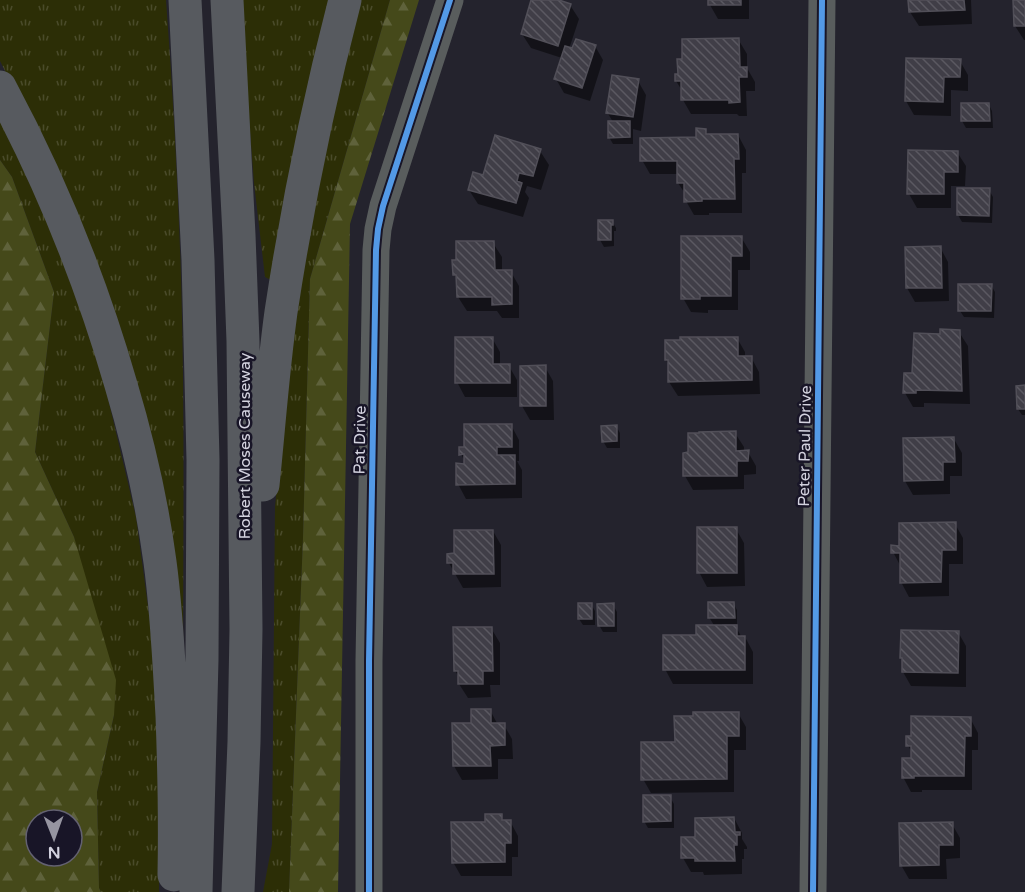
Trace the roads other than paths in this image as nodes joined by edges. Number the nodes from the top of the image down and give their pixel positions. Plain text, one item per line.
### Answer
1 (185, 0) edge
2 (227, 0) edge
3 (345, 0) edge
4 (450, 0) edge
5 (822, 0) edge
6 (0, 87) edge
7 (246, 629) junction
8 (173, 892) edge
9 (196, 892) edge
10 (238, 892) edge
11 (369, 892) edge
12 (813, 892) edge

1 - 9 highway
2 - 7 highway, Robert Moses Causeway
3 - 7 highway
4 - 11 street, Pat Drive
5 - 12 street, Peter Paul Drive
6 - 8 highway
7 - 10 highway, Robert Moses Causeway

